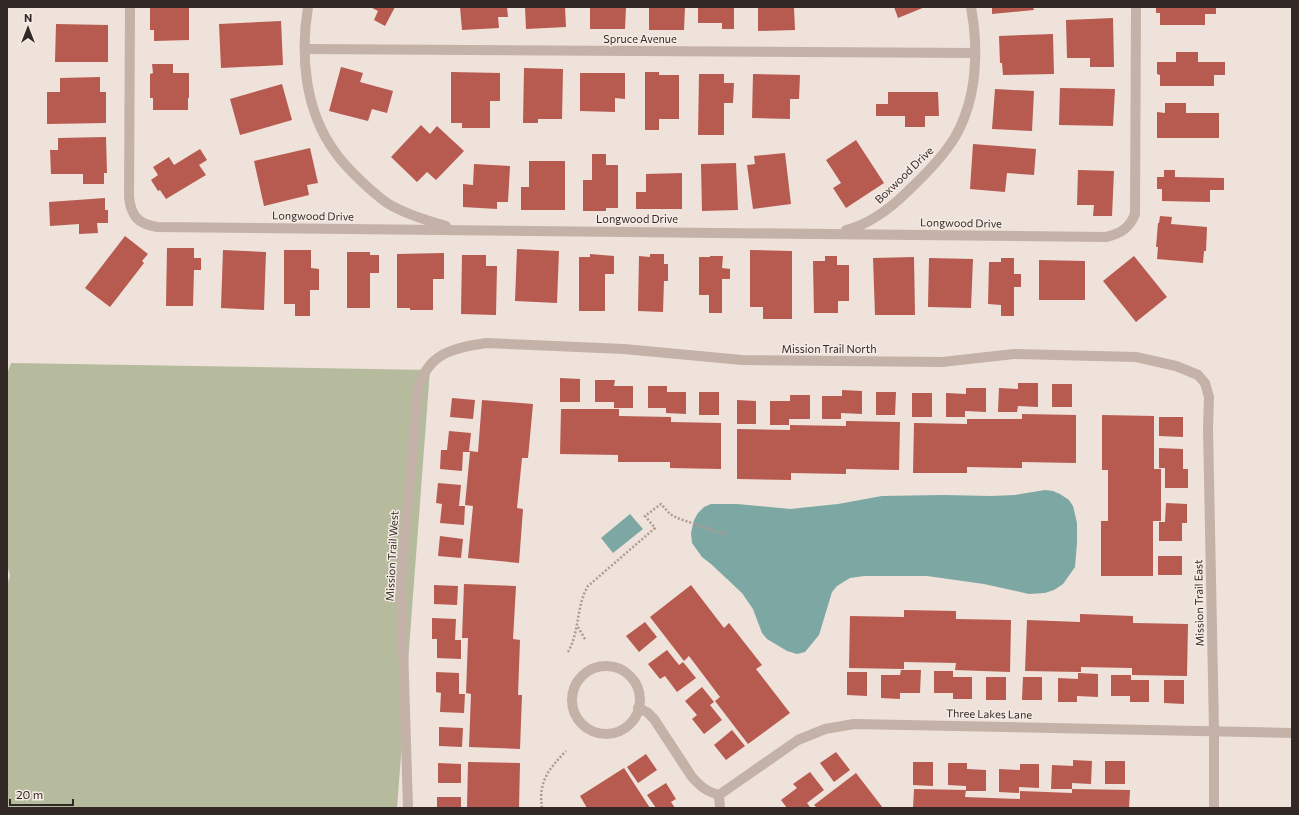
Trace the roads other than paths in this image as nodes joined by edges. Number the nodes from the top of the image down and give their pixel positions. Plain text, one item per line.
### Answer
1 (130, 7) edge
2 (308, 7) edge
3 (971, 7) edge
4 (1136, 7) edge
5 (305, 49) junction
6 (975, 53) junction
7 (468, 230) junction
8 (828, 233) junction
9 (435, 359) joint
10 (1209, 398) joint
11 (638, 708) junction
12 (1214, 730) junction
13 (1292, 733) edge
14 (719, 795) junction
15 (408, 808) edge
16 (720, 808) edge
17 (1214, 808) edge

1 - 7 street, Longwood Drive
2 - 5 street
3 - 6 street, Boxwood Drive
4 - 8 street, Longwood Drive
5 - 6 street, Spruce Avenue
5 - 7 street
6 - 8 street, Boxwood Drive
7 - 8 street, Longwood Drive
9 - 10 street, Mission Trail North
9 - 15 street, Mission Trail West
10 - 12 street, Mission Trail East
11 - 11 street
11 - 14 street
12 - 13 street, Three Lakes Lane
12 - 14 street, Three Lakes Lane
12 - 17 street, Mission Trail East
14 - 16 street

